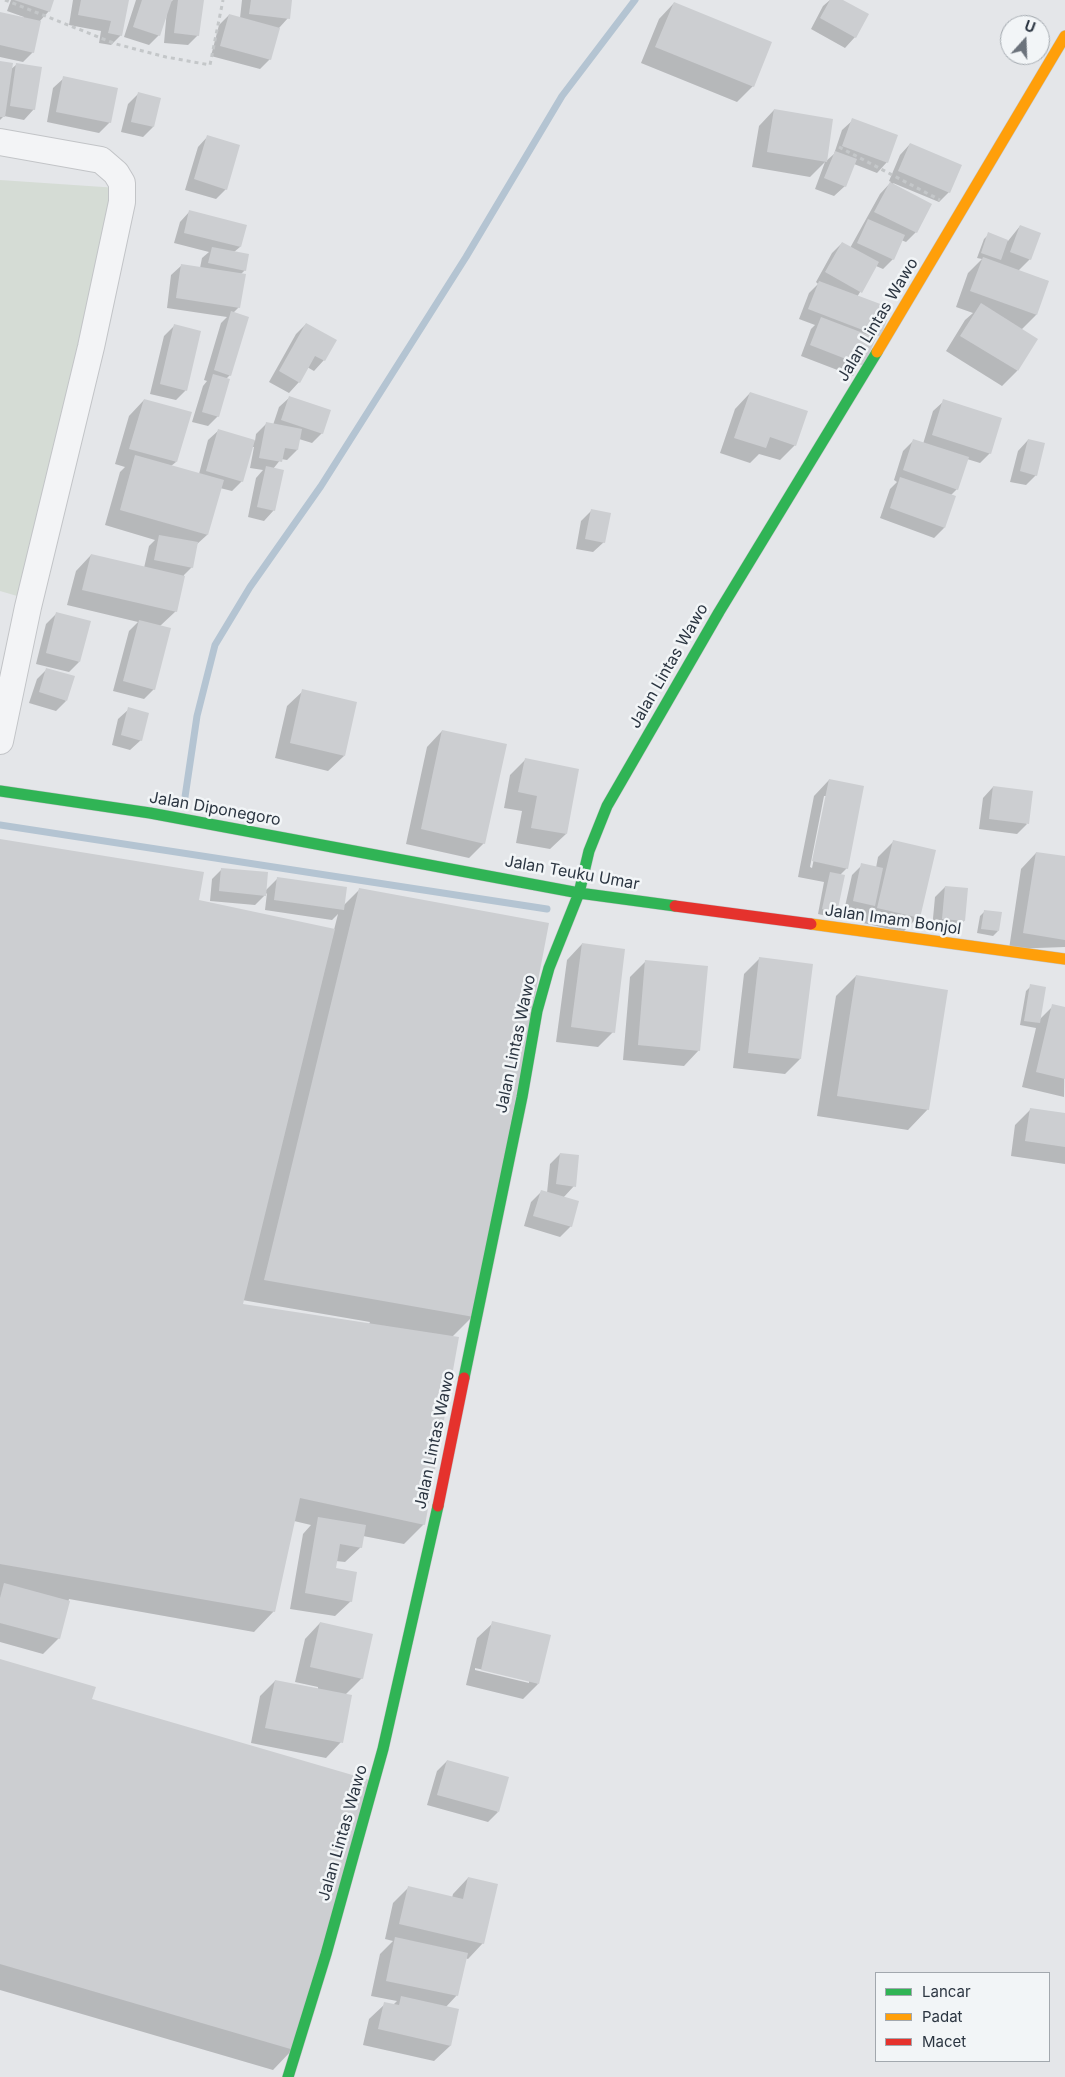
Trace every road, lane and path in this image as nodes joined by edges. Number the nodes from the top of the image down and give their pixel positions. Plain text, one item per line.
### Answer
1 (5, 0) edge
2 (223, 0) edge
3 (1065, 36) edge
4 (0, 142) edge
5 (838, 147) dead end
6 (962, 212) junction
7 (0, 741) edge
8 (0, 791) edge
9 (423, 864) joint
10 (579, 893) junction
11 (716, 913) joint
12 (1065, 959) edge
13 (288, 2077) edge

1 - 2 path
3 - 6 main road, Jalan Lintas Wawo
4 - 7 street
5 - 6 path
6 - 10 main road, Jalan Lintas Wawo
8 - 9 main road, Jalan Diponegoro
9 - 10 main road, Jalan Teuku Umar
10 - 11 main road, Jalan Teuku Umar
10 - 13 main road, Jalan Lintas Wawo
11 - 12 main road, Jalan Imam Bonjol

